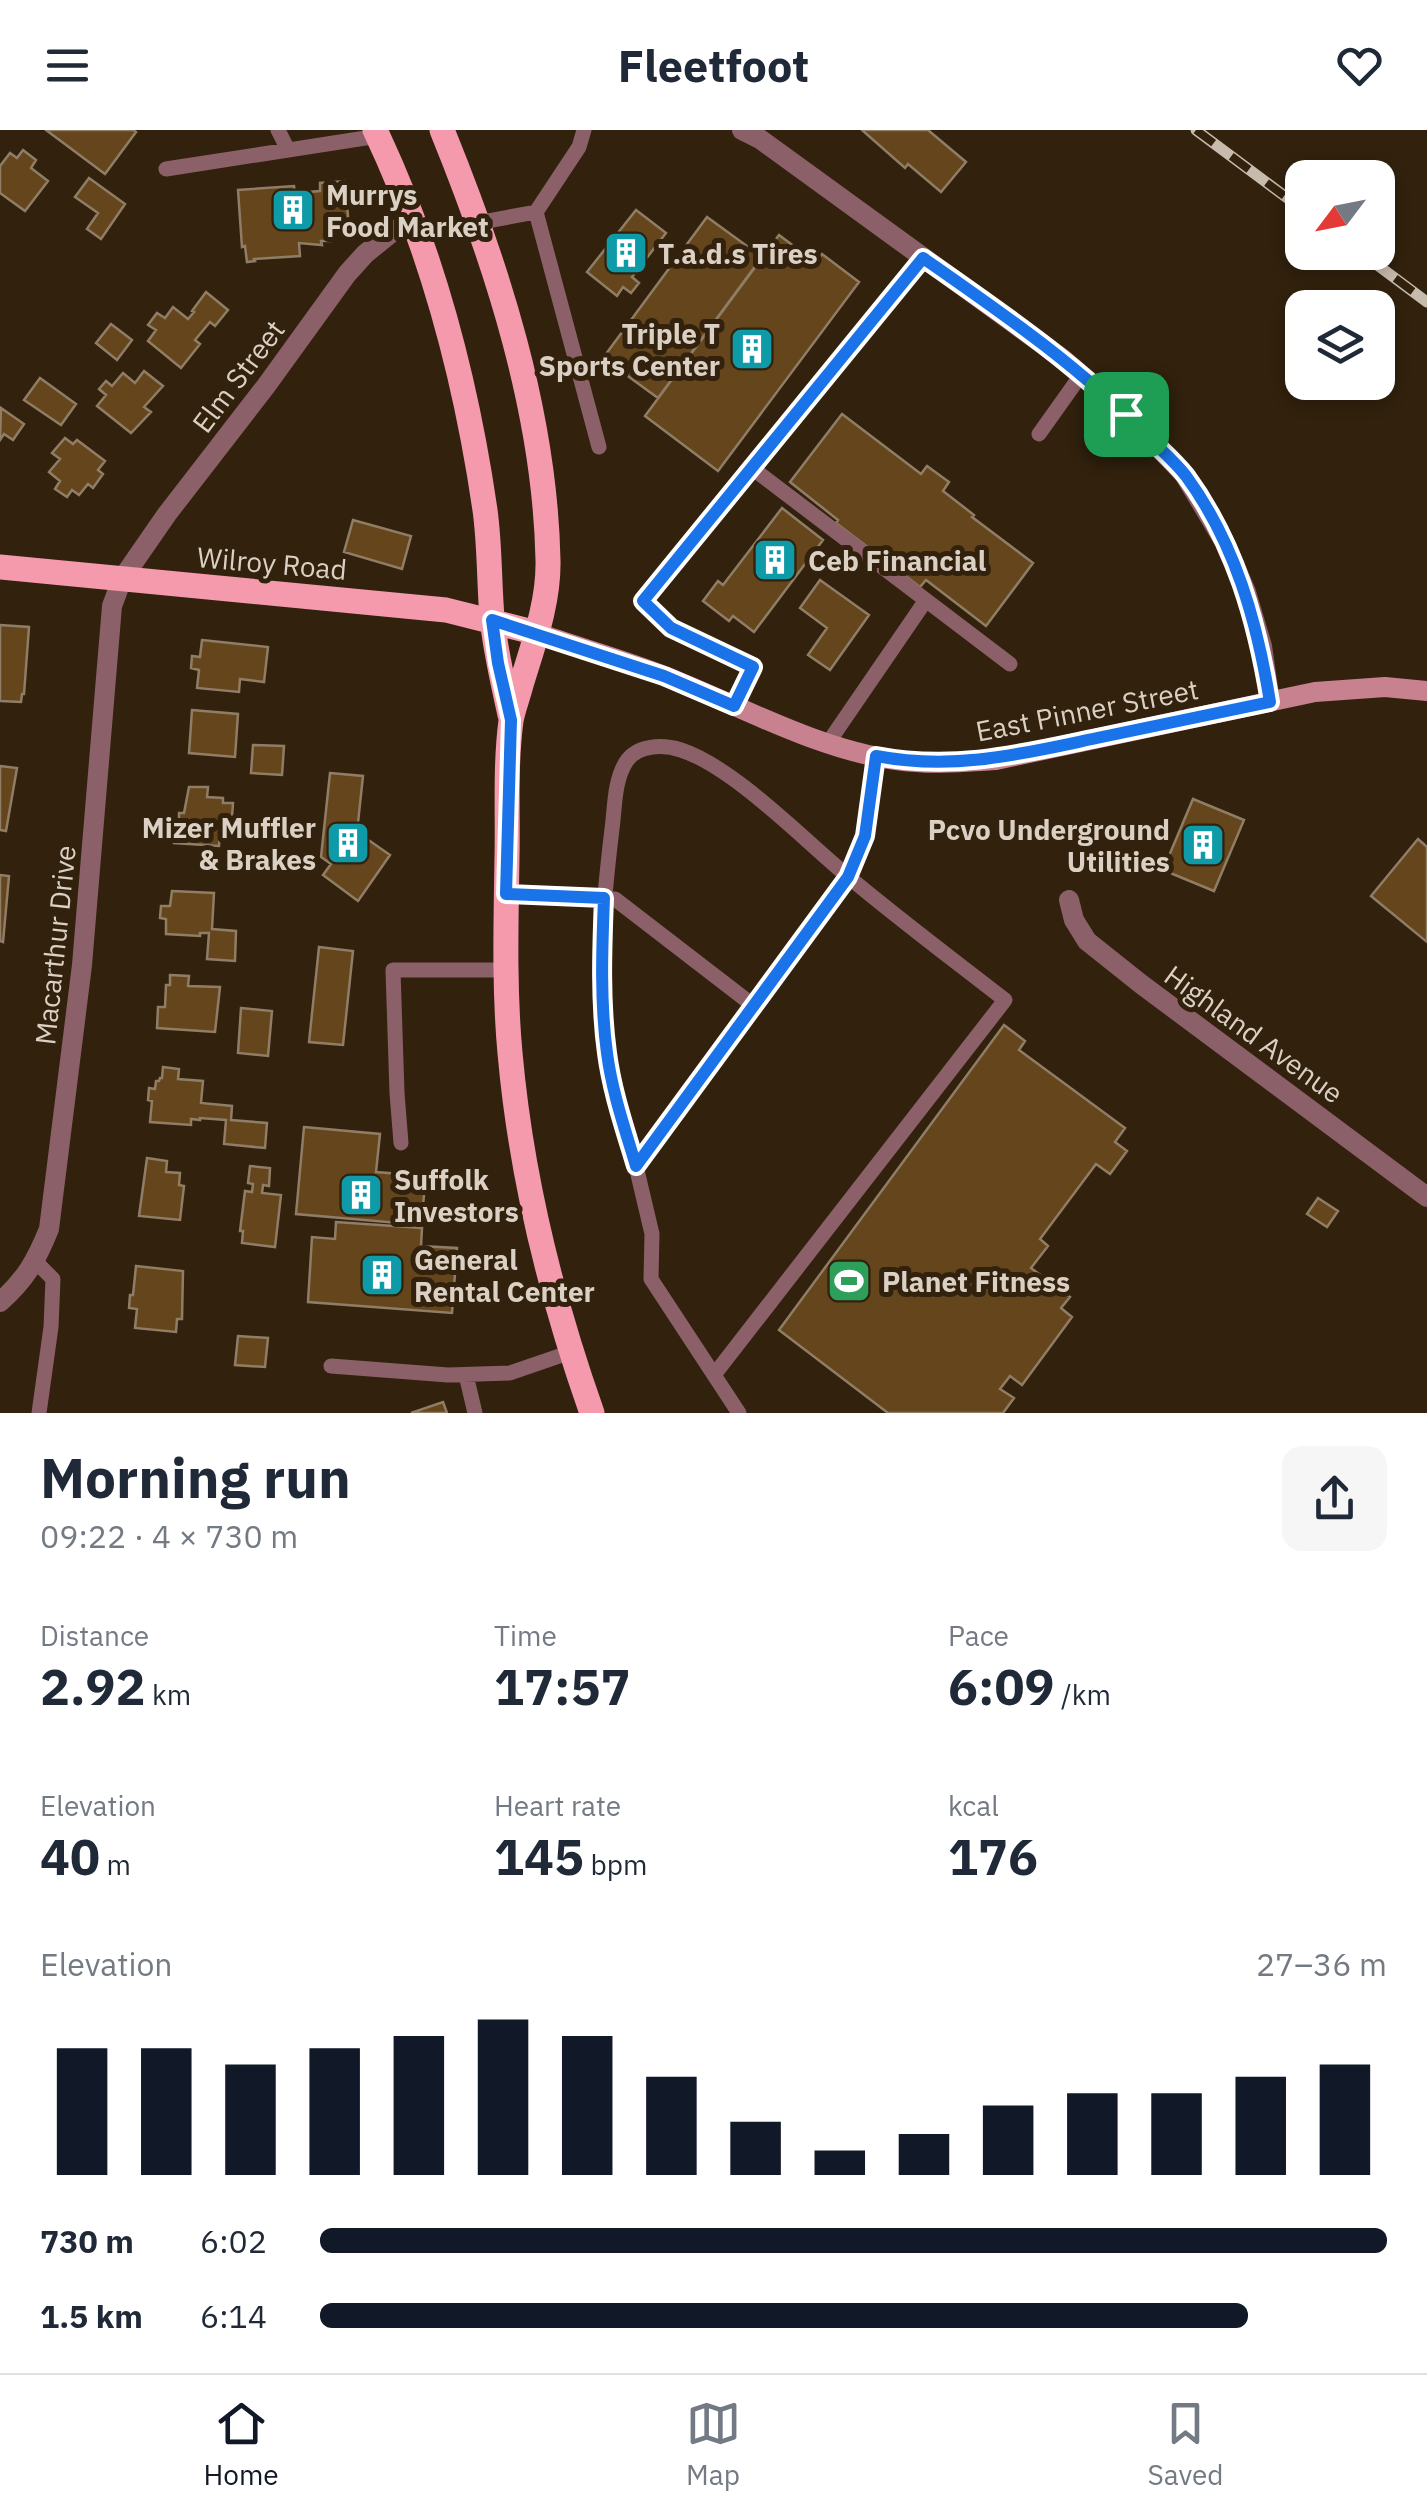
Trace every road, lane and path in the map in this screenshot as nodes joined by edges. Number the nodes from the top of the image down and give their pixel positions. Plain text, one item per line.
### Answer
1 (278, 130) edge
2 (442, 130) edge
3 (584, 130) edge
4 (742, 130) edge
5 (376, 133) edge
6 (288, 150) junction
7 (166, 169) dead end
8 (536, 212) junction
9 (412, 220) junction
10 (477, 223) junction
11 (923, 258) junction
12 (1081, 375) junction
13 (1038, 434) dead end
14 (600, 447) dead end
15 (752, 468) junction
16 (0, 568) edge
17 (122, 579) junction
18 (926, 600) junction
19 (492, 620) junction
20 (536, 633) junction
21 (1010, 664) dead end
22 (1427, 691) edge
23 (1270, 702) junction
24 (734, 706) junction
25 (511, 720) junction
26 (828, 743) junction
27 (876, 756) junction
28 (848, 877) junction
29 (506, 894) junction
30 (604, 898) junction
31 (1069, 900) dead end
32 (506, 970) junction
33 (754, 1006) junction
34 (400, 1143) dead end
35 (636, 1166) junction
36 (1427, 1197) edge
37 (36, 1262) junction
38 (0, 1302) edge
39 (571, 1352) junction
40 (331, 1366) dead end
41 (466, 1375) junction
42 (714, 1375) junction
43 (39, 1413) edge
44 (474, 1413) edge
45 (592, 1413) edge
46 (739, 1413) edge

1 - 6 lane
2 - 10 main road
3 - 8 lane
4 - 11 street
5 - 6 lane
5 - 9 main road
6 - 7 lane
8 - 10 lane
8 - 14 lane
9 - 17 street, Elm Street
9 - 19 main road
10 - 20 main road
11 - 12 street
11 - 15 lane
12 - 13 lane
12 - 23 street
15 - 18 lane
15 - 24 lane
16 - 17 main road, Wilroy Road
17 - 19 main road, Wilroy Road
17 - 37 street, Macarthur Drive
18 - 21 lane
18 - 26 lane
19 - 20 main road, Wilroy Road
19 - 25 main road
20 - 24 main road, East Pinner Street
20 - 25 main road
22 - 23 main road, East Pinner Street
23 - 27 main road, East Pinner Street
24 - 26 main road, East Pinner Street
25 - 29 main road
26 - 27 main road, East Pinner Street
27 - 28 lane
28 - 30 lane
28 - 33 lane
28 - 42 lane
29 - 30 lane
29 - 32 main road
30 - 33 lane
30 - 35 lane
31 - 36 street, Highland Avenue
32 - 34 lane
32 - 39 main road
33 - 35 lane
35 - 42 lane
37 - 38 street, Macarthur Drive
37 - 43 lane
39 - 41 lane
39 - 45 main road
40 - 41 lane
41 - 44 lane
42 - 46 lane

